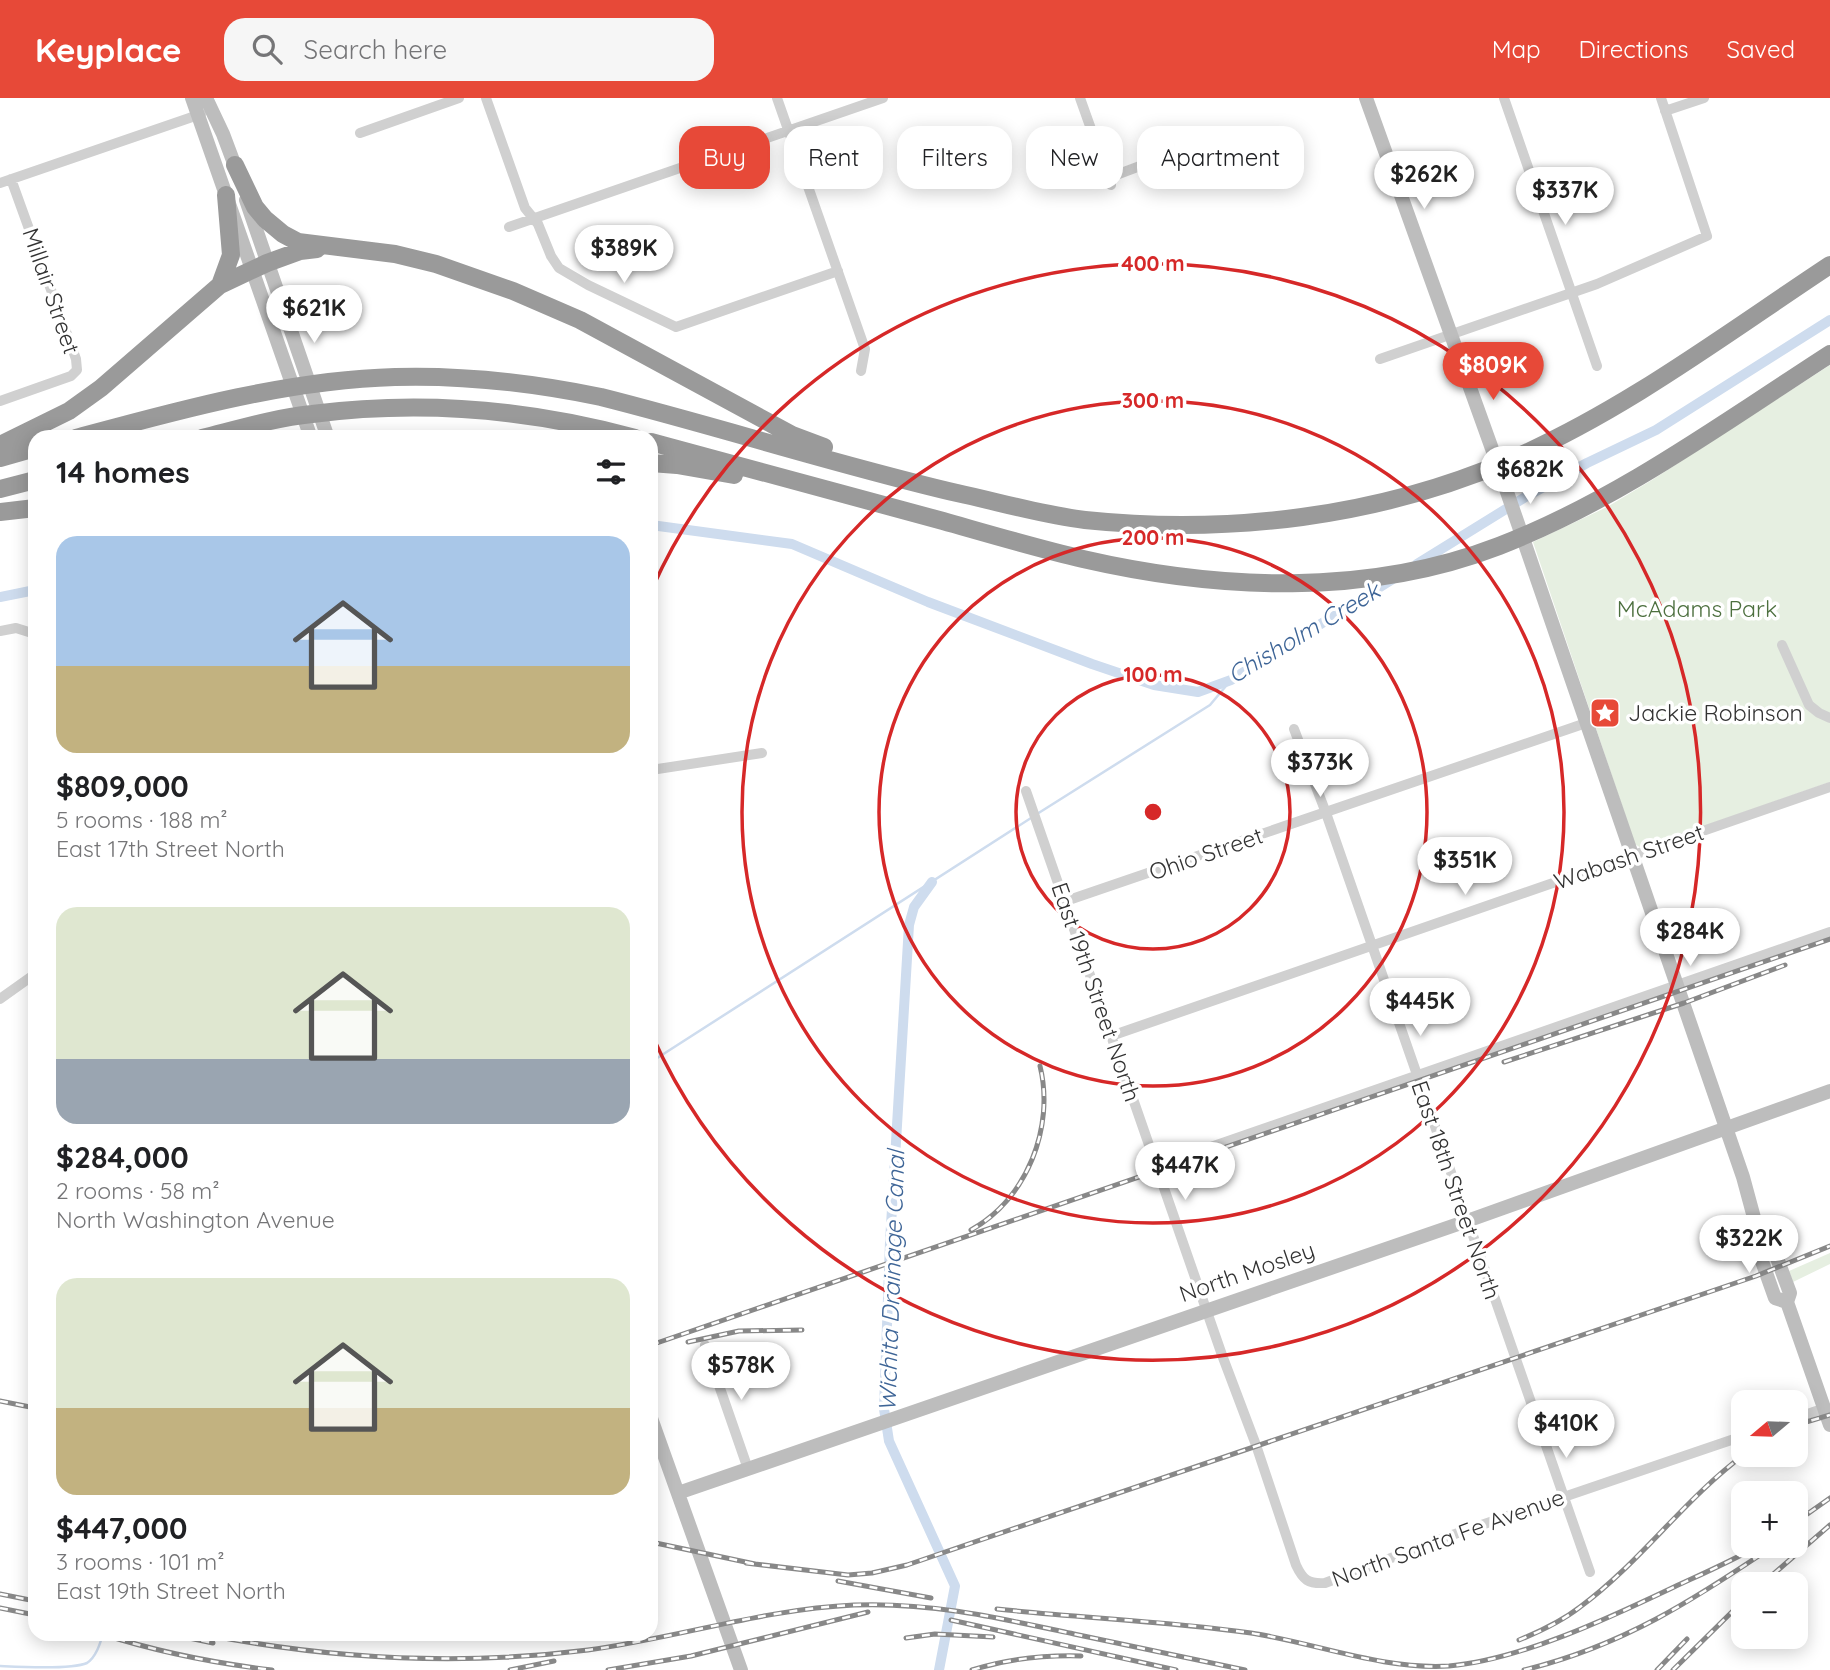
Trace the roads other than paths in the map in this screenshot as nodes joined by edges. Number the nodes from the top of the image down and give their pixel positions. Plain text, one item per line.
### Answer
1 (192, 98) edge
2 (459, 98) edge
3 (486, 98) edge
4 (777, 98) edge
5 (883, 98) edge
6 (1080, 98) edge
7 (1366, 98) edge
8 (1504, 98) edge
9 (1661, 98) edge
10 (1704, 98) edge
11 (205, 108) edge
12 (1665, 111) junction
13 (788, 126) edge
14 (801, 126) edge
15 (784, 132) edge
16 (360, 133) dead end
17 (234, 165) junction
18 (1137, 170) edge
19 (11, 179) junction
20 (0, 183) edge
21 (810, 189) edge
22 (226, 194) junction
23 (533, 218) junction
24 (509, 227) dead end
25 (328, 247) junction
26 (1830, 265) edge
27 (260, 267) junction
28 (838, 271) junction
29 (220, 285) junction
30 (1572, 293) junction
31 (1450, 334) junction
32 (1830, 354) edge
33 (1380, 359) dead end
34 (1597, 366) dead end
35 (861, 371) dead end
36 (0, 401) edge
37 (30, 430) edge
38 (106, 430) edge
39 (234, 430) edge
40 (310, 430) edge
41 (325, 430) edge
42 (607, 430) edge
43 (28, 431) edge
44 (658, 444) edge
45 (0, 445) edge
46 (28, 450) edge
47 (0, 458) edge
48 (658, 464) edge
49 (28, 482) edge
50 (912, 482) junction
51 (0, 489) edge
52 (862, 500) junction
53 (28, 509) edge
54 (0, 512) edge
55 (0, 631) edge
56 (28, 632) edge
57 (1782, 645) dead end
58 (1830, 718) edge
59 (1586, 723) junction
60 (1294, 729) dead end
61 (762, 753) dead end
62 (658, 769) edge
63 (1830, 787) edge
64 (1026, 791) dead end
65 (1326, 813) junction
66 (1632, 856) junction
67 (1063, 902) junction
68 (1830, 933) edge
69 (1371, 946) junction
70 (28, 979) edge
71 (1678, 986) junction
72 (0, 999) edge
73 (1111, 1036) junction
74 (1416, 1075) junction
75 (1830, 1091) edge
76 (1726, 1127) junction
77 (1156, 1166) junction
78 (1467, 1222) junction
79 (1206, 1310) junction
80 (705, 1345) dead end
81 (1825, 1408) junction
82 (1808, 1414) edge
83 (1830, 1425) edge
84 (658, 1437) edge
85 (1731, 1440) edge
86 (748, 1469) junction
87 (678, 1493) junction
88 (1563, 1497) junction
89 (1590, 1572) dead end
90 (1312, 1584) joint
91 (741, 1670) edge

1 - 11 street
2 - 16 street
3 - 23 street
4 - 13 street
5 - 14 street
6 - 18 street
7 - 31 street
8 - 30 street
9 - 12 street
10 - 12 street
11 - 17 street
11 - 19 street
11 - 22 street
12 - 30 street
15 - 23 street
17 - 25 highway
17 - 27 street
19 - 20 street
19 - 36 street, Millair Street
21 - 28 street
22 - 27 street
22 - 29 highway
23 - 24 street
23 - 28 street
25 - 27 highway
25 - 50 highway
26 - 50 highway
27 - 29 highway
27 - 40 street
27 - 41 street
28 - 35 street
29 - 37 highway
30 - 31 street
30 - 34 street
31 - 33 street
31 - 59 street
32 - 52 highway
38 - 50 highway
39 - 42 highway
43 - 45 highway
44 - 52 highway
46 - 47 highway
48 - 52 highway
49 - 51 highway
53 - 54 highway
55 - 56 street
57 - 58 street
59 - 65 street, Ohio Street
59 - 66 street
60 - 65 street, East 18th Street North
61 - 62 street
63 - 66 street, Wabash Street
64 - 67 street, East 19th Street North
65 - 67 street, Ohio Street
65 - 69 street, East 18th Street North
66 - 69 street, Wabash Street
66 - 71 street
67 - 73 street, East 19th Street North
68 - 71 street
69 - 73 street, Wabash Street
69 - 74 street, East 18th Street North
70 - 72 street
71 - 74 street
71 - 76 street
73 - 77 street, East 19th Street North
74 - 77 street
74 - 78 street, East 18th Street North
75 - 76 street, North Mosley
76 - 78 street, North Mosley
76 - 81 street
77 - 79 street, East 19th Street North
78 - 79 street, North Mosley
78 - 88 street, East 18th Street North
79 - 86 street, North Mosley
79 - 90 street, East 19th Street North
80 - 86 street
81 - 82 street
81 - 83 street
84 - 87 street
85 - 88 street, North Santa Fe Avenue
86 - 87 street, North Mosley
87 - 91 street
88 - 89 street, East 18th Street North
88 - 90 street, North Santa Fe Avenue

